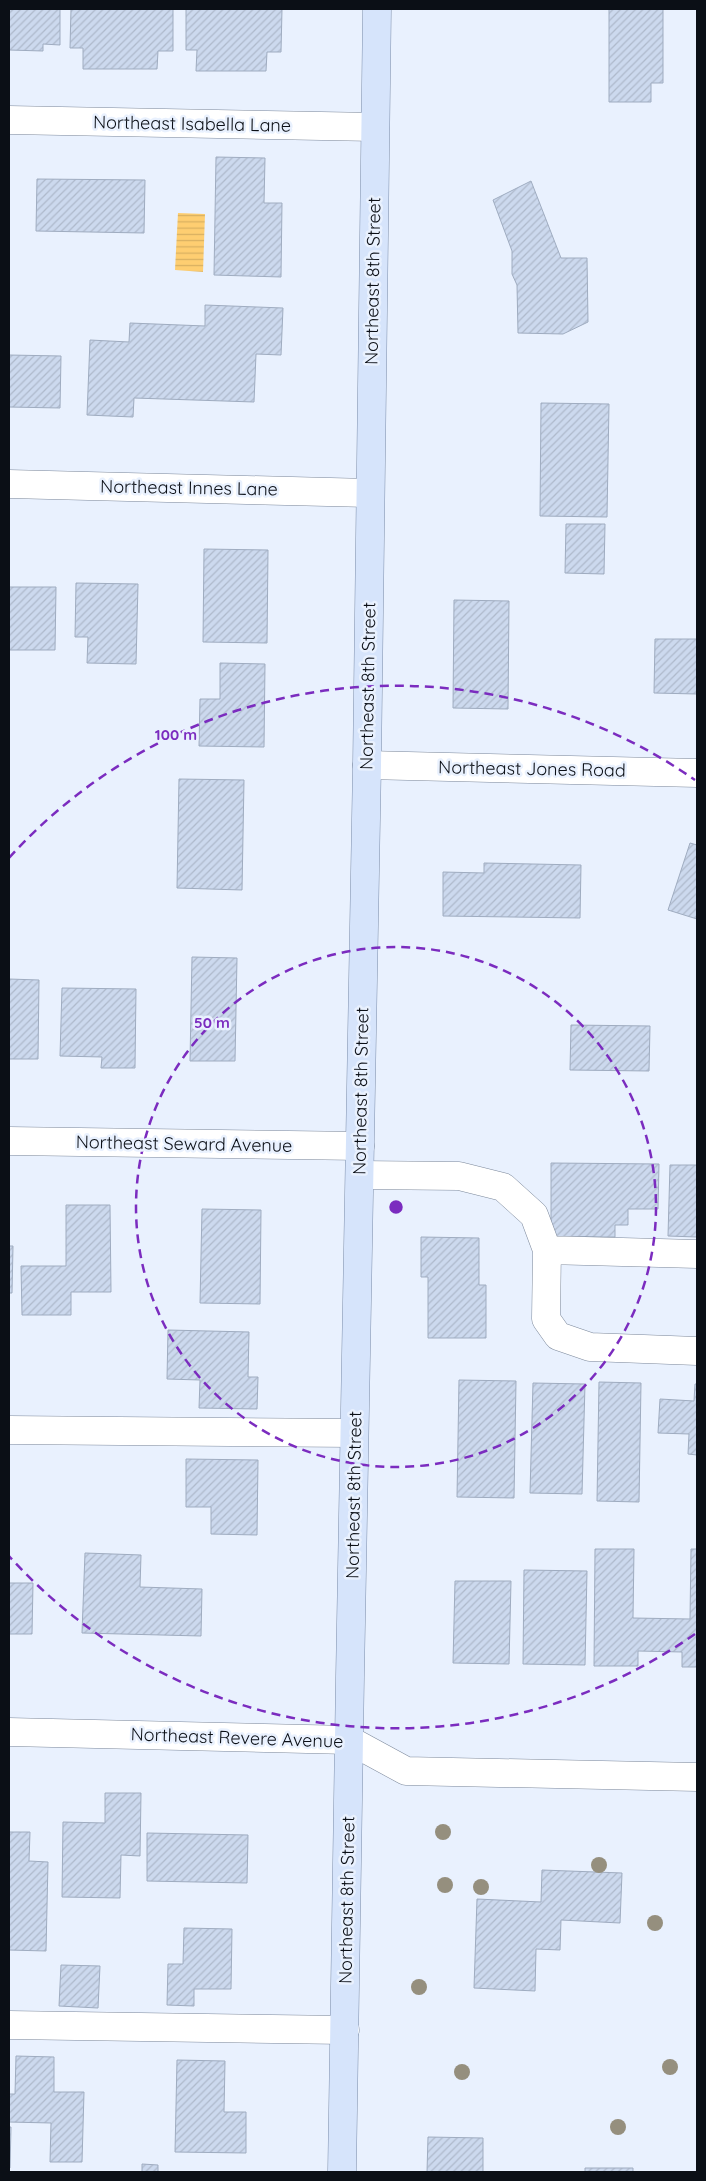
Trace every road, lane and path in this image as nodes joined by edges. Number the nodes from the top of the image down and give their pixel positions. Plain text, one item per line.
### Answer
1 (377, 9) edge
2 (9, 120) edge
3 (375, 126) junction
4 (9, 484) edge
5 (370, 493) junction
6 (367, 765) junction
7 (697, 772) edge
8 (9, 1141) edge
9 (360, 1146) junction
10 (360, 1175) junction
11 (547, 1250) junction
12 (697, 1254) edge
13 (697, 1351) edge
14 (9, 1430) edge
15 (354, 1433) junction
16 (9, 1732) edge
17 (349, 1740) junction
18 (697, 1777) edge
19 (9, 2025) edge
20 (345, 2030) junction
21 (342, 2172) edge

1 - 3 main road, Northeast 8th Street
2 - 3 street, Northeast Isabella Lane
3 - 5 main road, Northeast 8th Street
4 - 5 street, Northeast Innes Lane
5 - 6 main road, Northeast 8th Street
6 - 7 street, Northeast Jones Road
6 - 9 main road, Northeast 8th Street
8 - 9 street, Northeast Seward Avenue
9 - 10 main road, Northeast 8th Street
10 - 11 street
10 - 15 main road, Northeast 8th Street
11 - 12 street
11 - 13 street
14 - 15 street
15 - 17 main road, Northeast 8th Street
16 - 17 street, Northeast Revere Avenue
17 - 18 street, Northeast Revere Avenue
17 - 20 main road, Northeast 8th Street
19 - 20 street
20 - 21 main road, Northeast 8th Street

